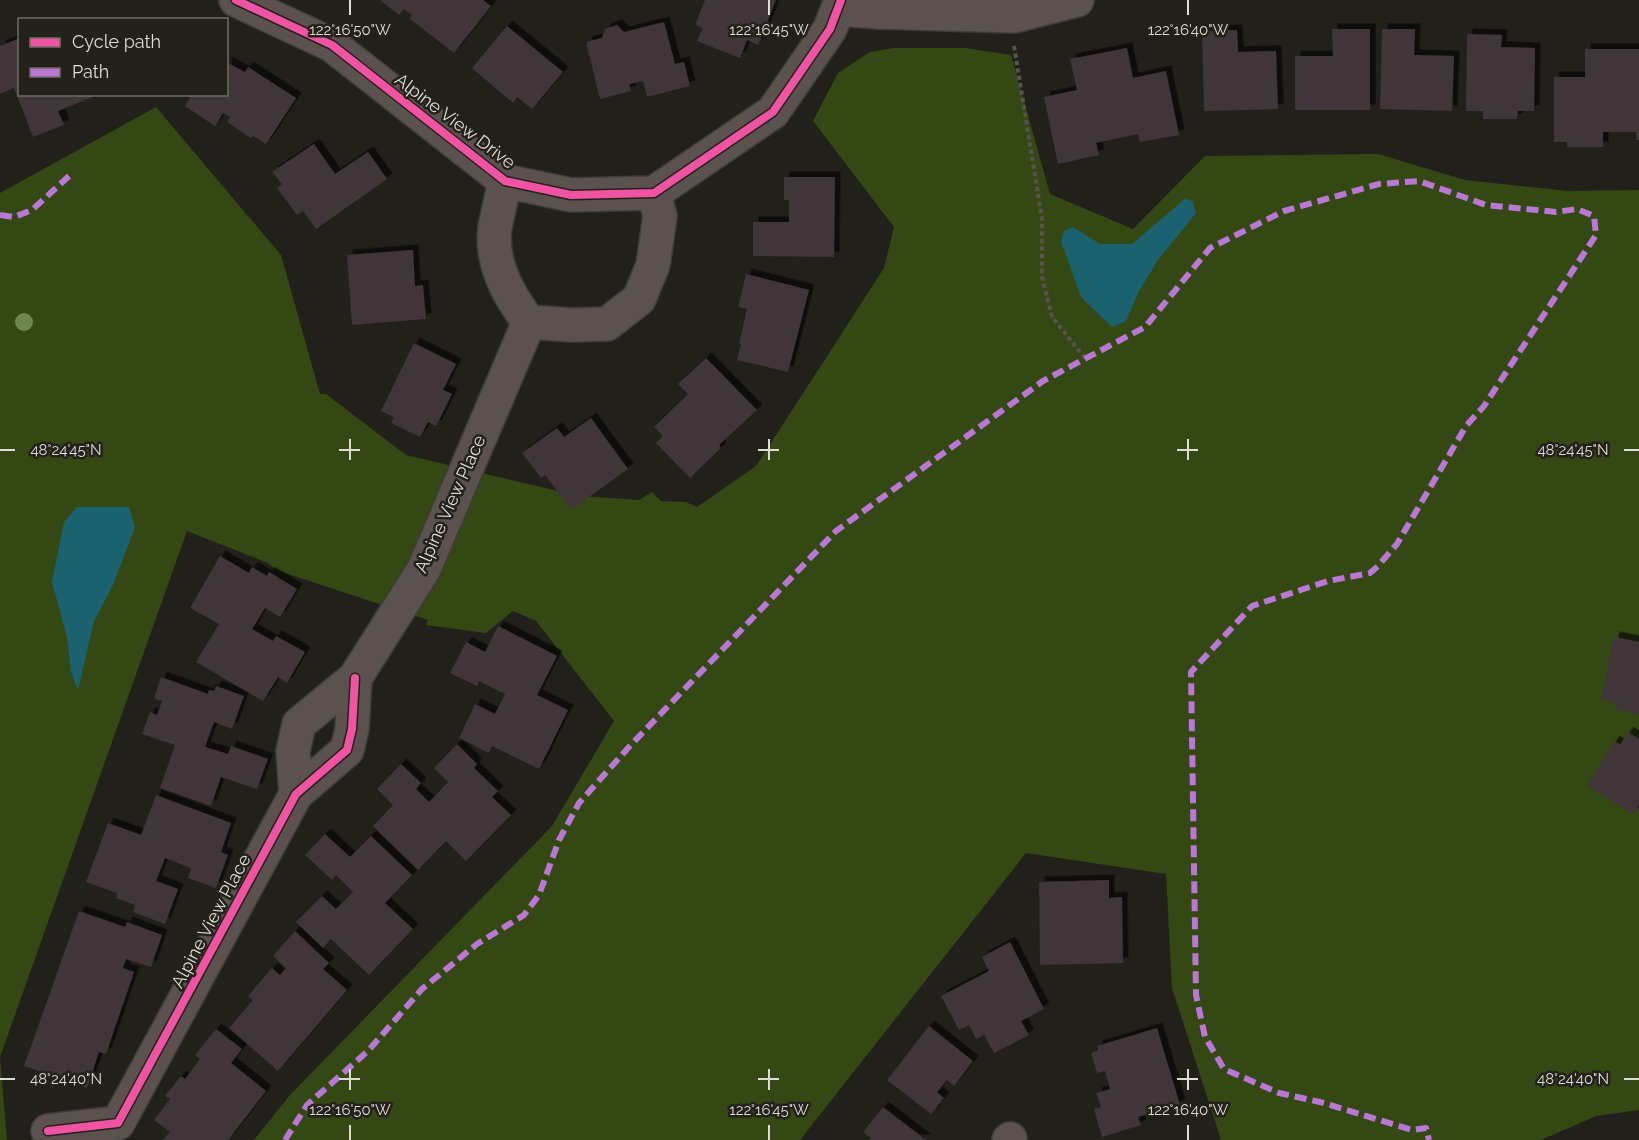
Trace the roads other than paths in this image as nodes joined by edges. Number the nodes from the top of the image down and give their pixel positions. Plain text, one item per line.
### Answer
1 (236, 0) edge
2 (1077, 0) edge
3 (840, 4) edge
4 (505, 181) junction
5 (654, 193) junction
6 (529, 322) junction
7 (356, 678) junction
8 (296, 794) junction
9 (48, 1131) dead end
10 (127, 1132) edge

1 - 4 street, Alpine View Drive
2 - 3 street
3 - 5 street
4 - 5 street, Alpine View Drive
4 - 6 street, Alpine View Drive
5 - 6 street
6 - 7 street, Alpine View Place
7 - 8 street, Alpine View Place
7 - 8 street, Alpine View Place
8 - 10 street, Alpine View Place
9 - 10 street, Alpine View Place

